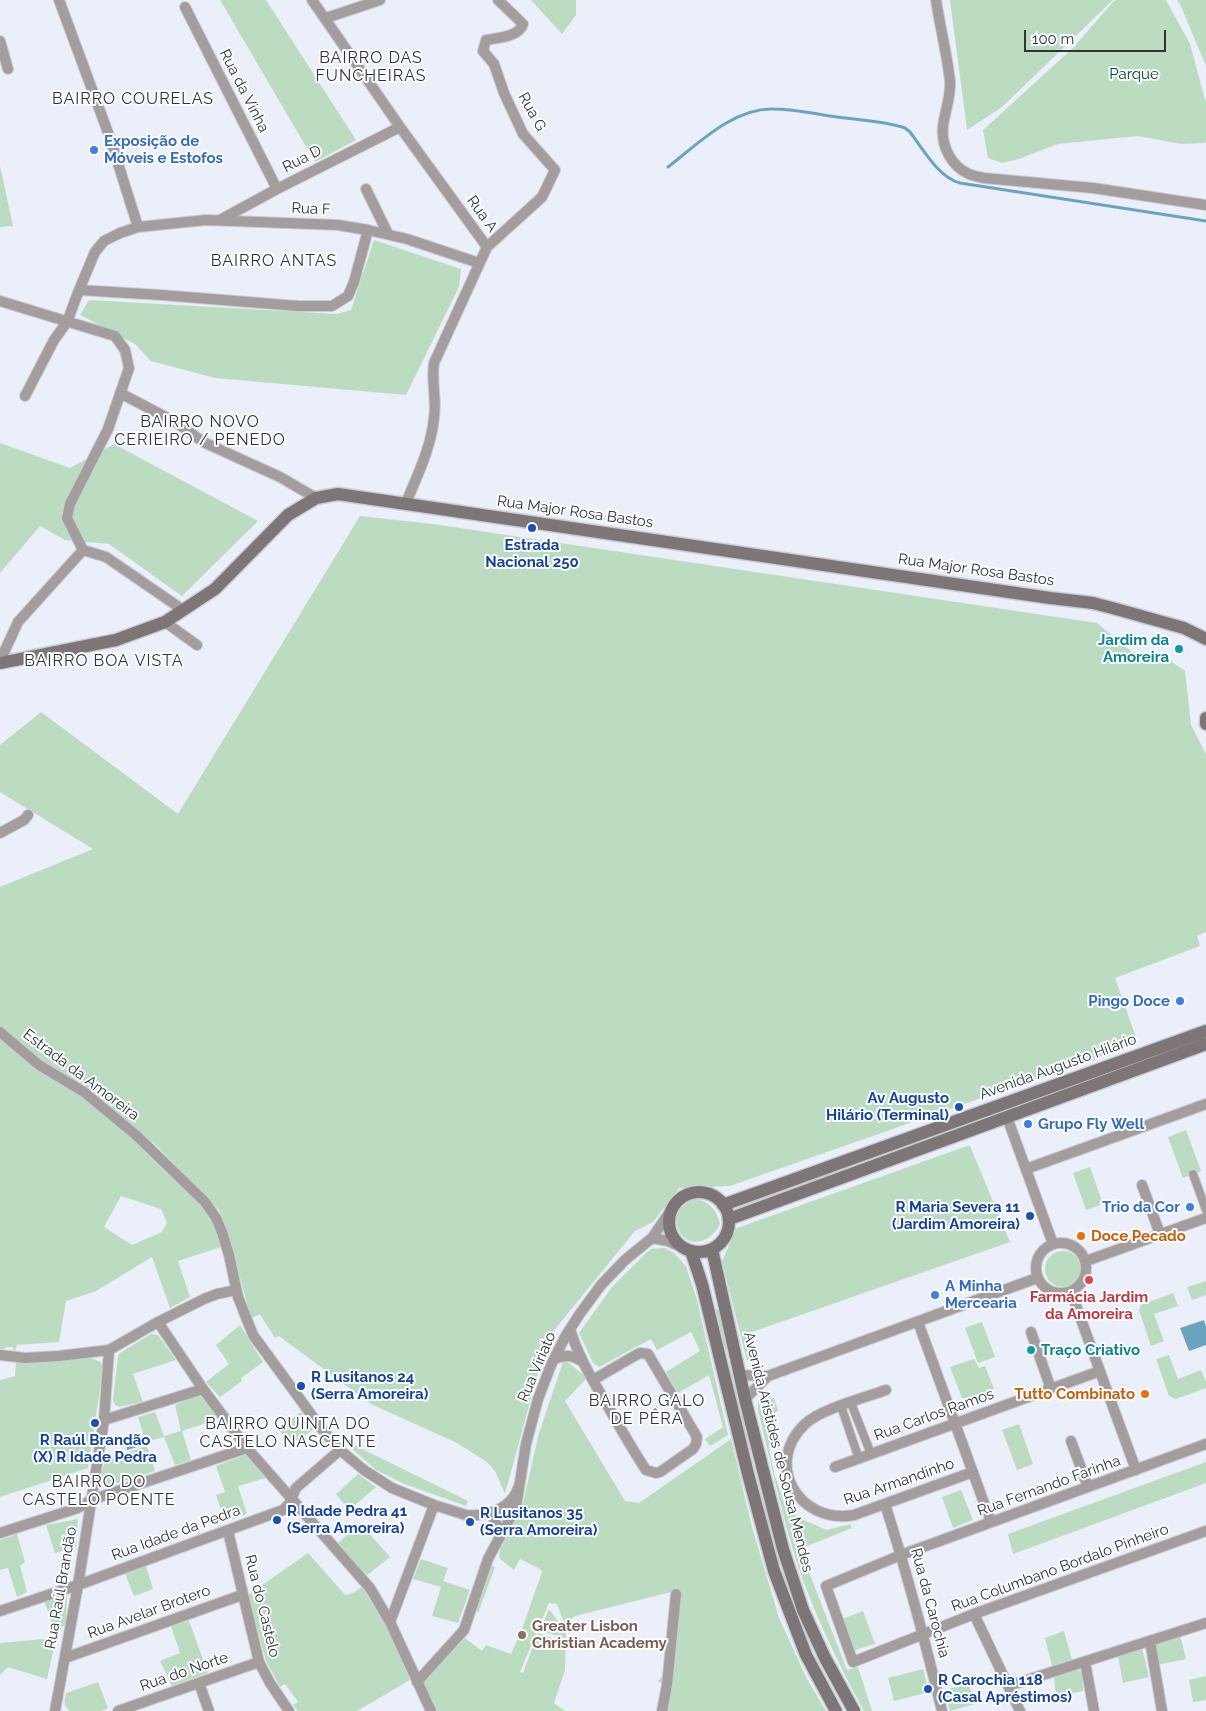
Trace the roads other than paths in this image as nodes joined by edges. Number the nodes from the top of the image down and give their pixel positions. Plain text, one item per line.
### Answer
1 (60, 0) edge
2 (312, 0) edge
3 (380, 0) edge
4 (498, 0) edge
5 (936, 0) edge
6 (185, 7) dead end
7 (326, 18) junction
8 (0, 40) edge
9 (8, 69) dead end
10 (400, 127) junction
11 (277, 189) junction
12 (366, 189) dead end
13 (1206, 205) edge
14 (219, 220) junction
15 (138, 227) junction
16 (368, 230) junction
17 (388, 234) junction
18 (487, 247) junction
19 (480, 263) junction
20 (79, 290) junction
21 (0, 301) edge
22 (67, 322) junction
23 (120, 393) junction
24 (25, 396) dead end
25 (316, 498) junction
26 (406, 504) junction
27 (83, 550) junction
28 (183, 610) junction
29 (165, 622) junction
30 (1206, 629) edge
31 (1190, 630) junction
32 (1206, 639) edge
33 (197, 645) dead end
34 (0, 662) edge
35 (1206, 718) edge
36 (1206, 724) edge
37 (28, 815) dead end
38 (0, 833) edge
39 (1206, 1031) edge
40 (0, 1032) edge
41 (1206, 1044) edge
42 (1206, 1104) edge
43 (1008, 1117) junction
44 (1026, 1169) junction
45 (1193, 1174) dead end
46 (1142, 1185) dead end
47 (723, 1205) junction
48 (673, 1208) junction
49 (1206, 1210) edge
50 (1206, 1218) edge
51 (729, 1219) junction
52 (1160, 1234) junction
53 (652, 1238) junction
54 (1053, 1244) junction
55 (686, 1249) junction
56 (712, 1249) junction
57 (1086, 1261) junction
58 (1037, 1278) junction
59 (236, 1290) junction
60 (1071, 1292) junction
61 (158, 1322) junction
62 (918, 1322) junction
63 (570, 1329) junction
64 (1031, 1332) dead end
65 (563, 1342) junction
66 (109, 1350) junction
67 (0, 1355) edge
68 (554, 1358) junction
69 (582, 1362) junction
70 (1100, 1371) junction
71 (740, 1375) junction
72 (768, 1376) junction
73 (593, 1380) junction
74 (203, 1389) junction
75 (1052, 1389) junction
76 (886, 1390) dead end
77 (745, 1399) junction
78 (846, 1405) junction
79 (104, 1420) junction
80 (955, 1424) junction
81 (1071, 1441) dead end
82 (1206, 1444) edge
83 (247, 1448) junction
84 (340, 1450) junction
85 (871, 1454) junction
86 (859, 1458) junction
87 (835, 1467) dead end
88 (1136, 1470) junction
89 (973, 1472) junction
90 (519, 1486) junction
91 (1088, 1487) junction
92 (292, 1499) junction
93 (91, 1500) junction
94 (885, 1504) junction
95 (434, 1505) junction
96 (491, 1512) junction
97 (991, 1522) junction
98 (228, 1530) junction
99 (1206, 1531) edge
100 (0, 1534) edge
101 (501, 1535) junction
102 (901, 1555) junction
103 (78, 1585) junction
104 (676, 1594) dead end
105 (242, 1595) junction
106 (0, 1611) edge
107 (974, 1614) junction
108 (390, 1622) junction
109 (1206, 1623) edge
110 (924, 1634) junction
111 (1150, 1641) junction
112 (65, 1658) junction
113 (259, 1662) junction
114 (1086, 1662) junction
115 (417, 1682) junction
116 (200, 1683) junction
117 (1008, 1686) junction
118 (55, 1711) edge
119 (118, 1711) edge
120 (210, 1711) edge
121 (289, 1711) edge
122 (431, 1711) edge
123 (662, 1711) edge
124 (836, 1711) edge
125 (854, 1711) edge
126 (942, 1711) edge
127 (1020, 1711) edge
128 (1094, 1711) edge
129 (1162, 1711) edge

1 - 15 street
2 - 7 street, Rua A
3 - 7 street
4 - 18 street, Rua G
5 - 13 street
6 - 11 street, Rua da Vinha
7 - 10 street, Rua A
8 - 9 street
10 - 11 street, Rua D
10 - 18 street, Rua A
11 - 14 street, Rua D
12 - 17 street
14 - 15 street, Rua F
14 - 16 street, Rua F
15 - 20 street, Rua F
16 - 17 street, Rua F
16 - 20 street
17 - 19 street, Rua F
18 - 19 street, Rua A
19 - 26 street, Rua A
20 - 22 street, Rua F
21 - 22 street
22 - 23 street
22 - 24 street, Rua F
23 - 25 street
23 - 27 street
25 - 26 main road, Rua Major Rosa Bastos
25 - 28 main road, Rua Major Rosa Bastos
26 - 31 main road, Rua Major Rosa Bastos
27 - 28 street
27 - 34 street
28 - 29 main road, Rua Major Rosa Bastos
29 - 33 street
29 - 34 main road, Rua Major Rosa Bastos
30 - 31 main road
31 - 32 main road
35 - 36 main road
37 - 38 street
39 - 47 main road, Avenida Augusto Hilário
40 - 59 street, Estrada da Amoreira
41 - 43 main road, Avenida Augusto Hilário
42 - 44 street
43 - 44 street
43 - 51 main road, Avenida Augusto Hilário
44 - 54 street
45 - 49 street
46 - 52 street
47 - 48 main road
47 - 51 main road
48 - 53 street, Rua Viriato
48 - 55 main road
50 - 52 street
51 - 56 main road
52 - 57 street
53 - 55 street
53 - 63 street, Rua Viriato
54 - 57 street
54 - 58 street
55 - 56 main road
55 - 124 main road
56 - 71 main road, Avenida Aristides de Sousa Mendes
57 - 60 street
58 - 60 street
58 - 62 street
59 - 61 street
59 - 84 street, Estrada da Amoreira
60 - 70 street
61 - 66 street
61 - 74 street
62 - 72 street
62 - 80 street
63 - 65 street, Rua Viriato
63 - 69 street
64 - 75 street
65 - 68 street, Rua Viriato
65 - 69 street
66 - 67 street
66 - 79 street, Rua Raúl Brandão
68 - 69 street
68 - 90 street, Rua Viriato
69 - 73 street
70 - 75 street, Rua Carlos Ramos
70 - 88 street
71 - 72 street
71 - 77 main road, Avenida Aristides de Sousa Mendes
72 - 77 street
73 - 73 street
74 - 79 street
74 - 83 street
75 - 80 street, Rua Carlos Ramos
76 - 78 street, Rua Armandinho
77 - 125 main road, Avenida Aristides de Sousa Mendes
78 - 85 street
78 - 86 street
78 - 94 street, Rua Armandinho
79 - 93 street, Rua Raúl Brandão
80 - 85 street, Rua Carlos Ramos
80 - 89 street
81 - 91 street
82 - 88 street, Rua Fernando Farinha
83 - 92 street
83 - 93 street
84 - 92 street, Rua Idade da Pedra
84 - 95 street, Estrada da Amoreira
85 - 86 street, Rua Carlos Ramos
86 - 87 street, Rua Carlos Ramos
88 - 91 street, Rua Fernando Farinha
89 - 94 street, Rua Armandinho
89 - 97 street
90 - 96 street
90 - 101 street, Rua Viriato
91 - 97 street, Rua Fernando Farinha
92 - 98 street, Rua Idade da Pedra
92 - 108 street
93 - 100 street
93 - 103 street, Rua Raúl Brandão
94 - 102 street, Rua da Carochia
95 - 96 street, Estrada da Amoreira
95 - 108 street
96 - 101 street
97 - 102 street, Rua Fernando Farinha
98 - 103 street, Rua Idade da Pedra
98 - 105 street, Rua do Castelo
99 - 107 street, Rua Columbano Bordalo Pinheiro
101 - 115 street, Rua Viriato
102 - 110 street, Rua da Carochia
102 - 110 street, Rua Fernando Farinha
103 - 106 street, Rua Idade da Pedra
103 - 112 street, Rua Raúl Brandão
104 - 123 street
105 - 112 street, Rua Avelar Brotero
105 - 113 street, Rua do Castelo
107 - 110 street, Rua Columbano Bordalo Pinheiro
107 - 117 street
108 - 115 street
109 - 111 street
110 - 126 street, Rua da Carochia
111 - 114 street
111 - 129 street
112 - 118 street, Rua Raúl Brandão
113 - 116 street, Rua do Norte
113 - 121 street, Rua do Castelo
114 - 117 street
114 - 128 street
115 - 122 street
116 - 119 street, Rua do Norte
116 - 120 street
117 - 127 street

